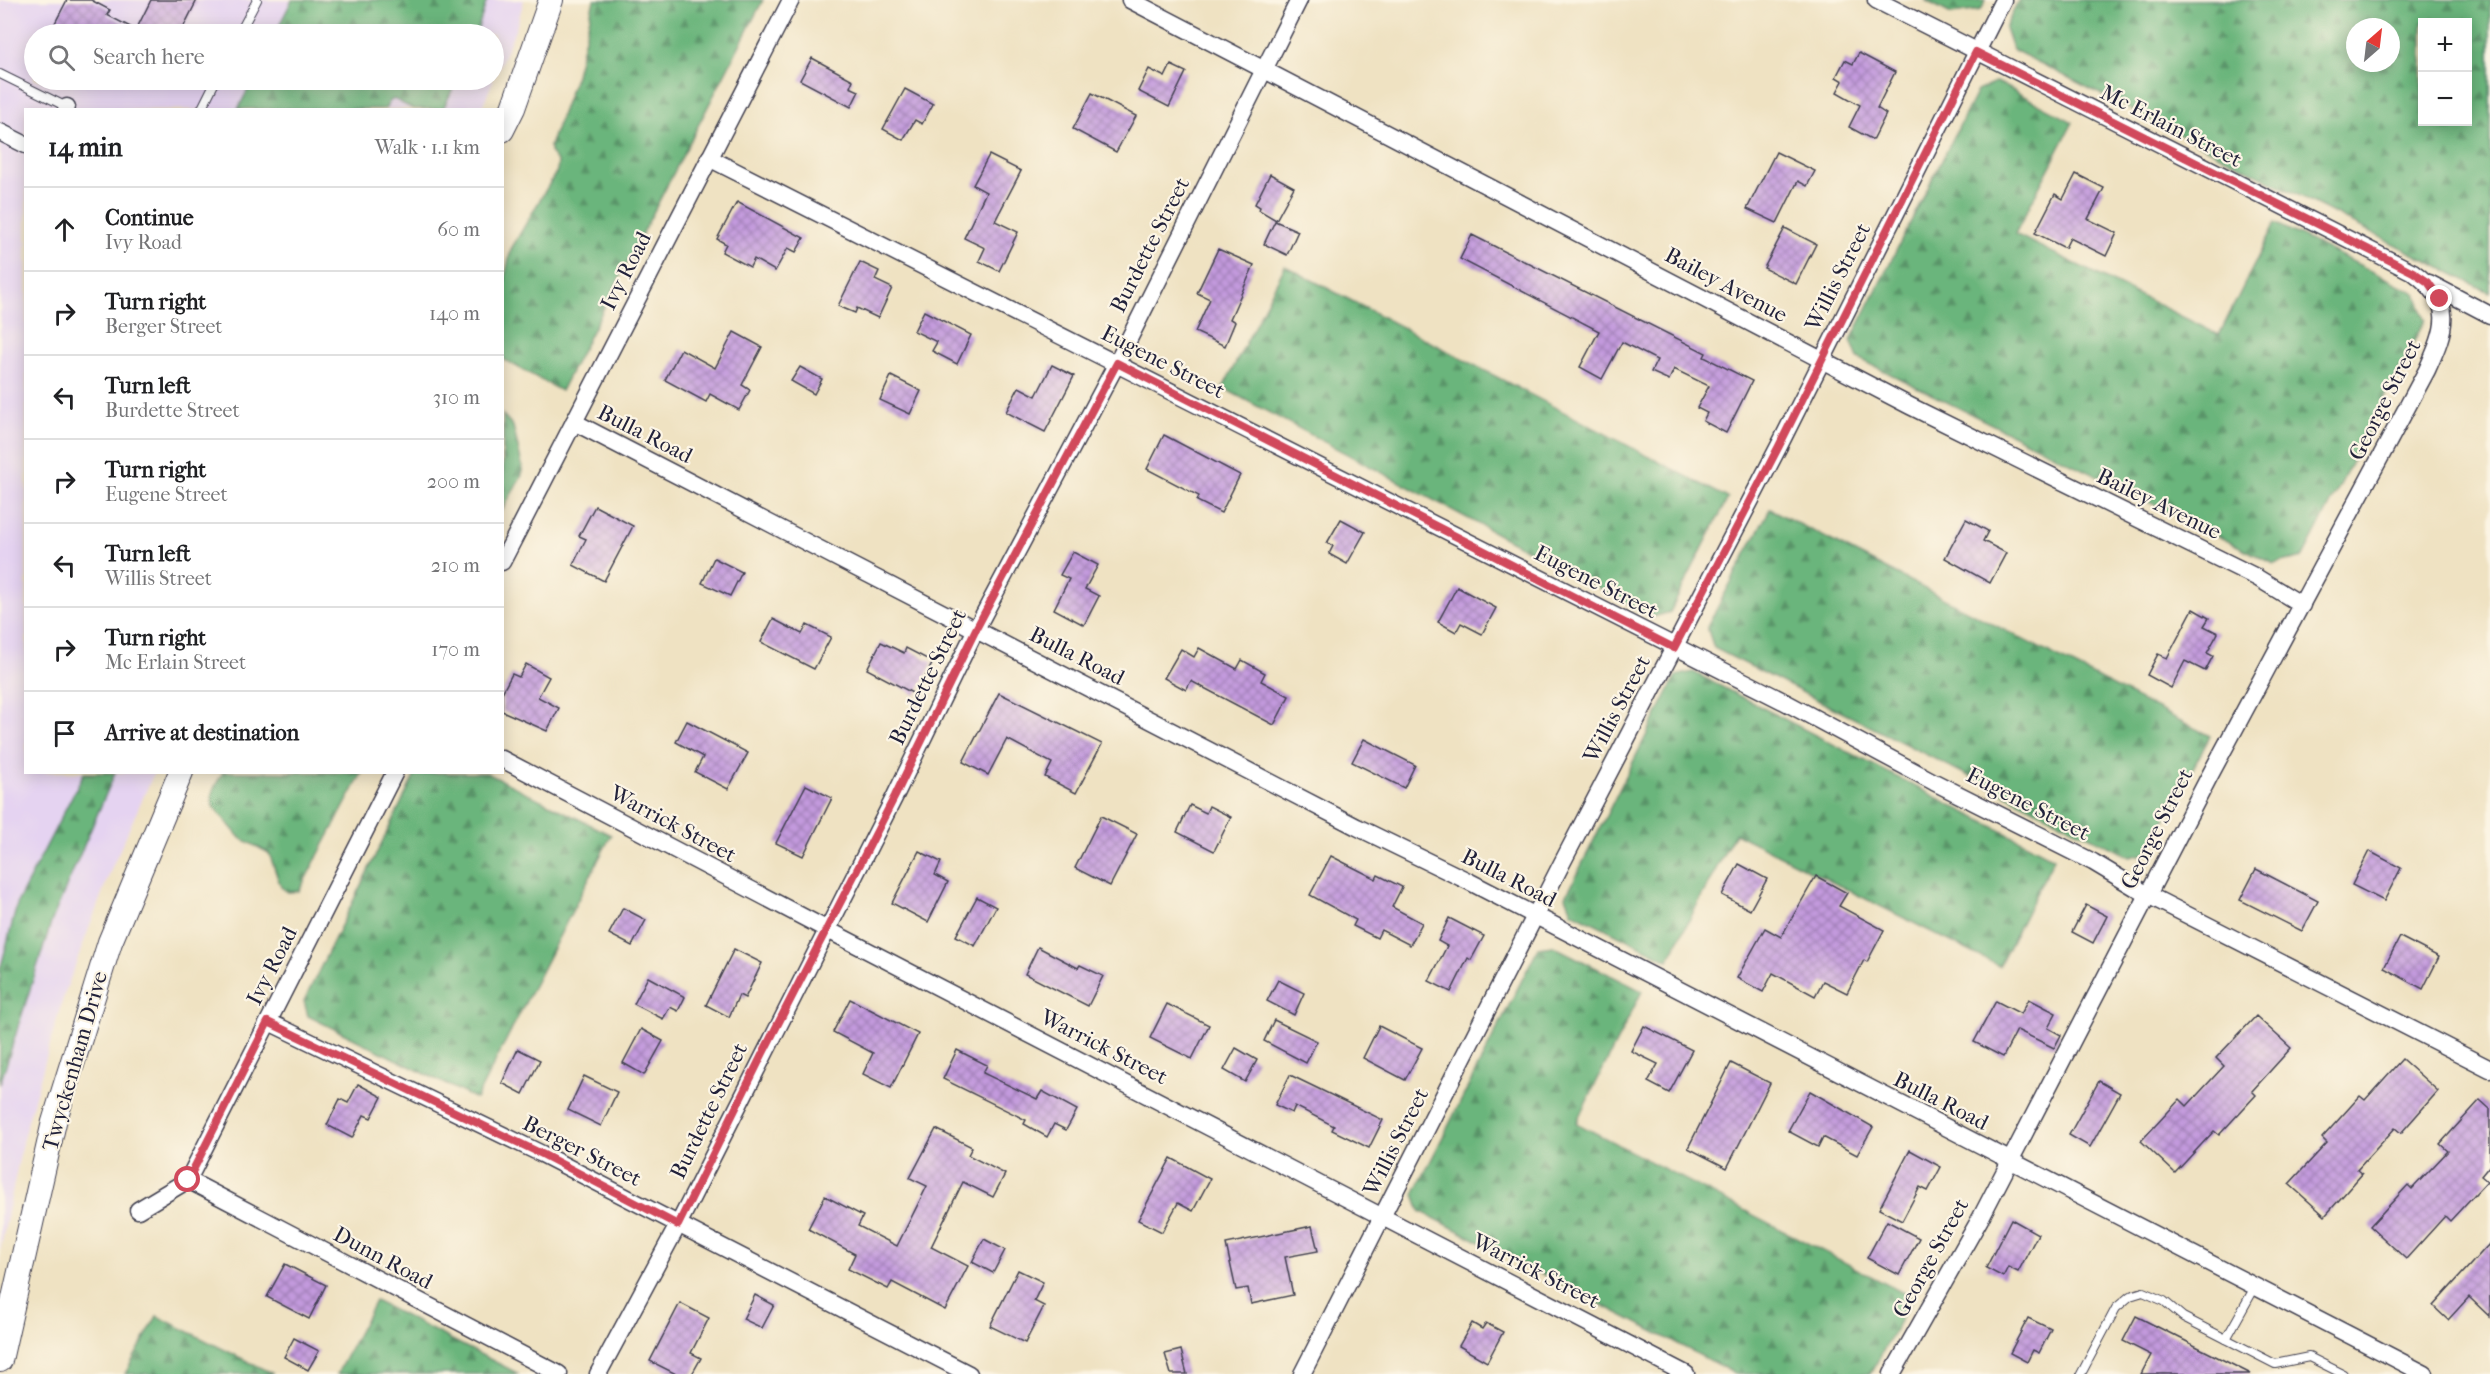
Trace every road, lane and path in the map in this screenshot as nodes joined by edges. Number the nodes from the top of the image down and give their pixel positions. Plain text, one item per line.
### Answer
1 (257, 0) edge
2 (551, 0) edge
3 (790, 0) edge
4 (1130, 0) edge
5 (1299, 0) edge
6 (1876, 0) edge
7 (2003, 0) edge
8 (244, 24) edge
9 (1976, 52) junction
10 (1265, 69) junction
11 (0, 74) edge
12 (24, 86) edge
13 (31, 90) edge
14 (211, 90) edge
15 (66, 108) edge
16 (202, 108) edge
17 (504, 126) edge
18 (0, 132) edge
19 (24, 144) edge
20 (710, 158) junction
21 (2428, 282) junction
22 (2440, 299) joint
23 (2490, 315) edge
24 (1821, 360) junction
25 (1117, 363) junction
26 (574, 422) junction
27 (504, 558) edge
28 (2302, 605) junction
29 (976, 629) junction
30 (1674, 648) junction
31 (504, 760) edge
32 (180, 774) edge
33 (394, 774) edge
34 (2148, 895) junction
35 (1535, 917) junction
36 (826, 929) junction
37 (268, 1022) junction
38 (2490, 1069) edge
39 (2010, 1161) junction
40 (188, 1180) junction
41 (138, 1210) dead end
42 (1383, 1217) junction
43 (678, 1225) junction
44 (2255, 1287) junction
45 (2226, 1339) junction
46 (0, 1360) edge
47 (559, 1374) edge
48 (598, 1374) edge
49 (969, 1374) edge
50 (1302, 1374) edge
51 (1686, 1374) edge
52 (1892, 1374) edge
53 (2081, 1374) edge
54 (2343, 1374) edge
55 (2425, 1374) edge

1 - 8 lane
2 - 17 street
3 - 20 street, Ivy Road
4 - 10 street, Bailey Avenue
5 - 10 street, Burdette Street
6 - 9 street, Mc Erlain Street
7 - 9 street, Willis Street
9 - 21 street, Mc Erlain Street
9 - 24 street, Willis Street
10 - 24 street, Bailey Avenue
10 - 25 street, Burdette Street
11 - 12 lane
13 - 15 lane
14 - 16 lane
18 - 19 street
20 - 25 street, Eugene Street
20 - 26 street, Ivy Road
21 - 22 street, Mc Erlain Street
21 - 23 street
22 - 28 street, George Street
24 - 28 street, Bailey Avenue
24 - 30 street, Willis Street
25 - 29 street, Burdette Street
25 - 30 street, Eugene Street
26 - 27 street, Ivy Road
26 - 29 street, Bulla Road
28 - 34 street, George Street
29 - 35 street, Bulla Road
29 - 36 street, Burdette Street
30 - 34 street, Eugene Street
30 - 35 street, Willis Street
31 - 36 street, Warrick Street
32 - 46 street, Twyckenham Drive
33 - 37 street, Ivy Road
34 - 38 street, Eugene Street
34 - 39 street, George Street
35 - 39 street, Bulla Road
35 - 42 street, Willis Street
36 - 42 street, Warrick Street
36 - 43 street, Burdette Street
37 - 40 street, Ivy Road
37 - 43 street, Berger Street
39 - 44 street, Bulla Road
39 - 52 street, George Street
40 - 41 street
40 - 47 street, Dunn Road
42 - 50 street, Willis Street
42 - 51 street, Warrick Street
43 - 48 street, Burdette Street
43 - 49 street, Berger Street
44 - 45 lane
44 - 55 street, Bulla Road
45 - 53 lane
45 - 54 lane

